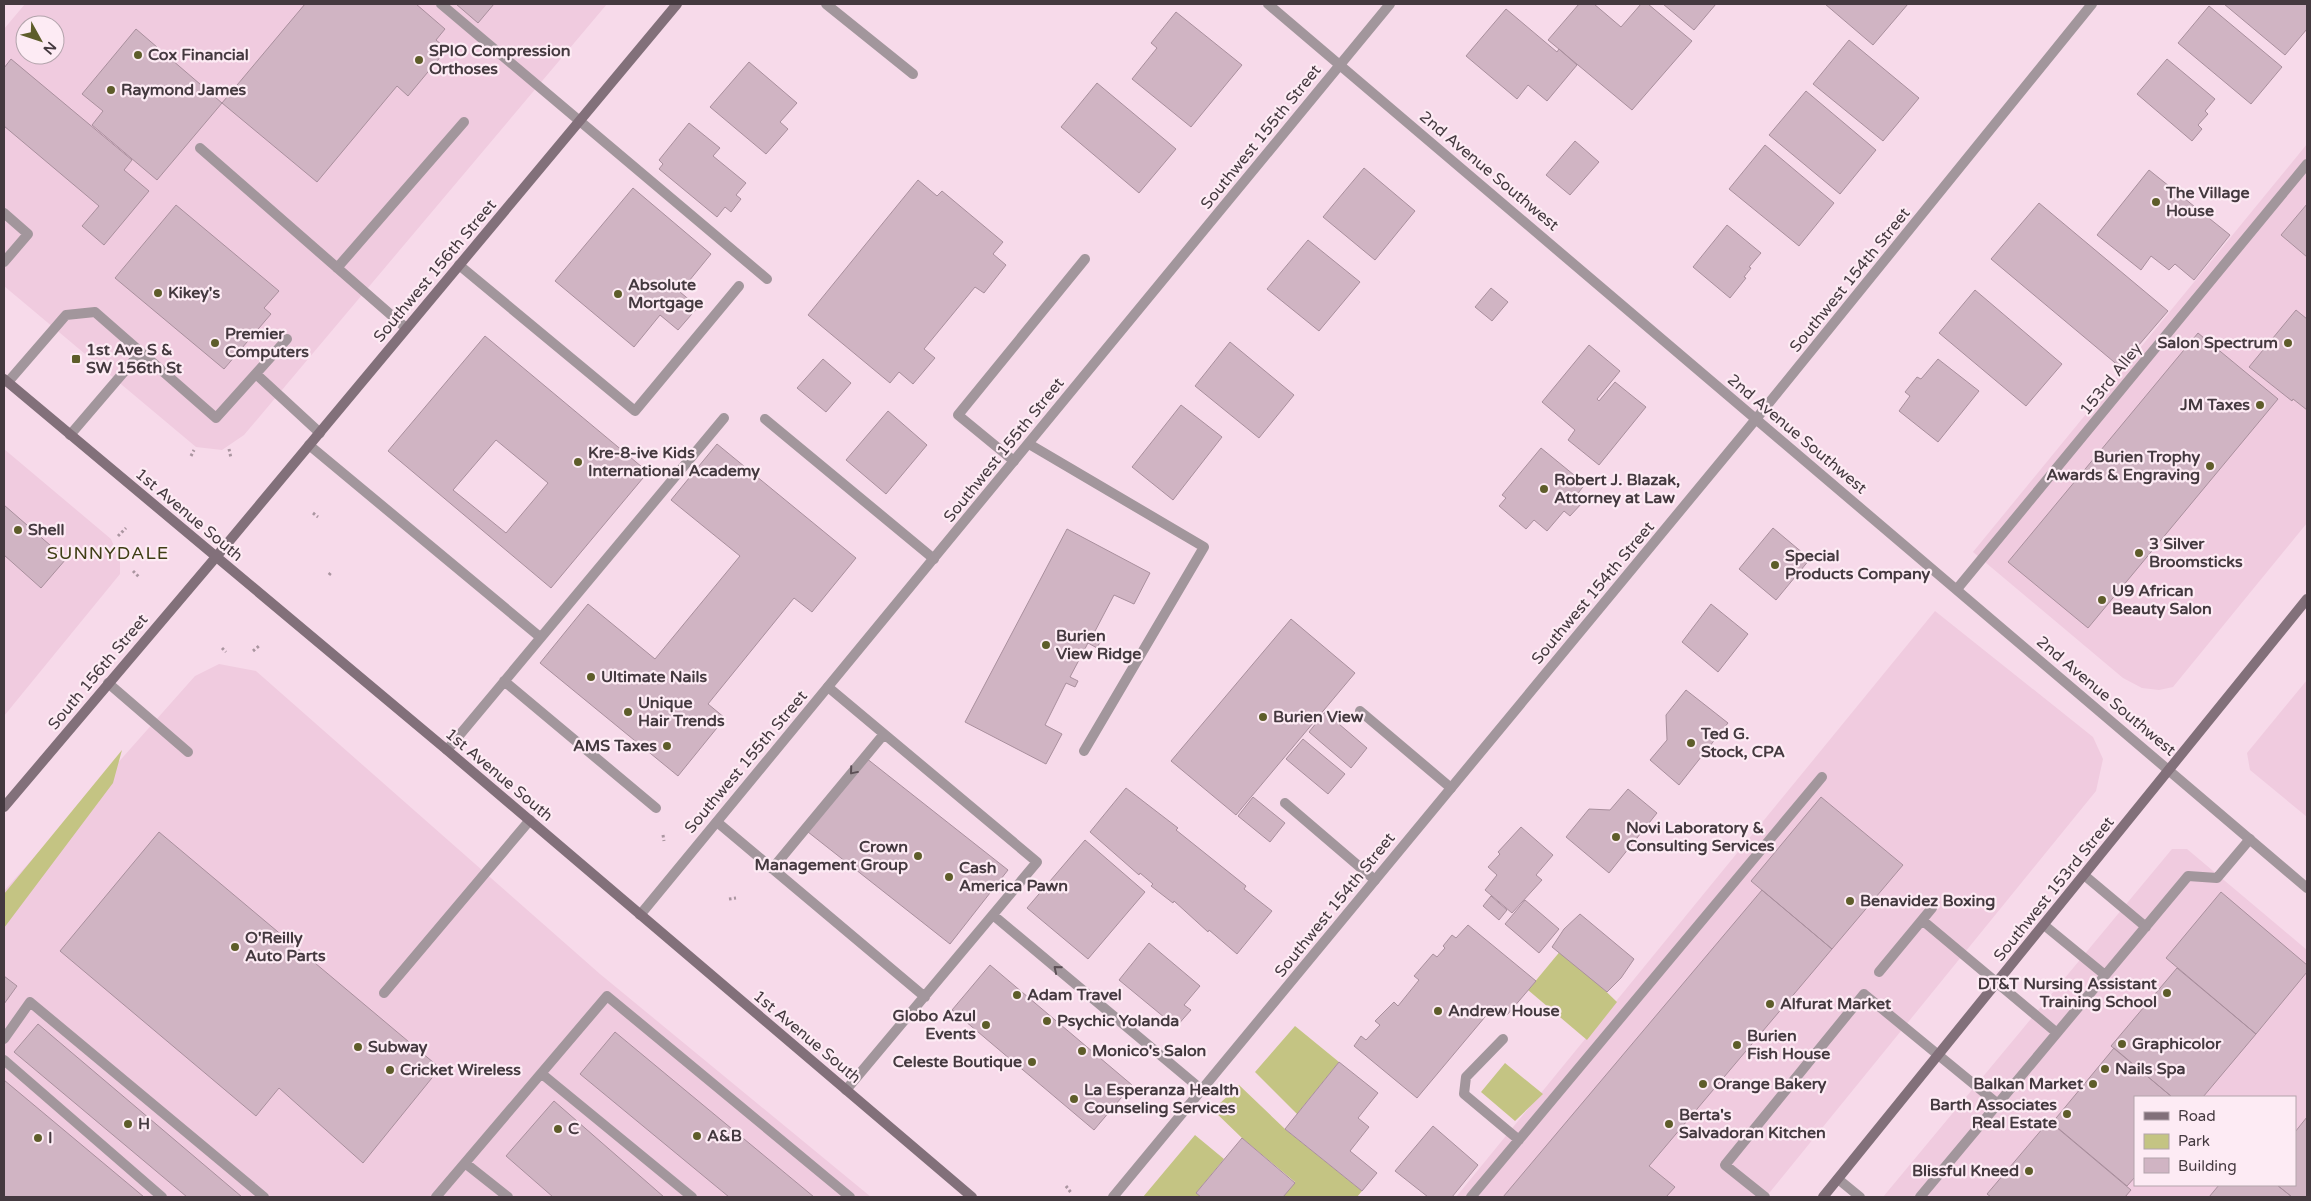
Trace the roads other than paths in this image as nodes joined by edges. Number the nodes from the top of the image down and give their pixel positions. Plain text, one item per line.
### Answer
1 (441, 4) edge
2 (677, 4) edge
3 (826, 4) edge
4 (1268, 4) edge
5 (1390, 4) edge
6 (2092, 4) edge
7 (1340, 65) junction
8 (913, 74) dead end
9 (580, 120) junction
10 (464, 122) dead end
11 (200, 148) dead end
12 (2307, 164) edge
13 (4, 213) edge
14 (1085, 259) dead end
15 (4, 262) edge
16 (460, 265) junction
17 (337, 268) junction
18 (767, 279) dead end
19 (739, 286) dead end
20 (406, 328) junction
21 (287, 339) dead end
22 (141, 352) junction
23 (256, 374) junction
24 (6, 381) edge
25 (724, 418) dead end
26 (765, 419) dead end
27 (1756, 419) junction
28 (320, 432) junction
29 (70, 435) junction
30 (1029, 444) junction
31 (309, 445) junction
32 (1014, 461) junction
33 (216, 557) junction
34 (934, 558) junction
35 (1957, 590) junction
36 (2307, 599) edge
37 (540, 637) junction
38 (504, 681) junction
39 (108, 682) junction
40 (828, 687) junction
41 (1360, 711) dead end
42 (884, 734) junction
43 (447, 750) junction
44 (1084, 751) dead end
45 (188, 752) dead end
46 (2170, 770) junction
47 (1822, 777) dead end
48 (1451, 788) junction
49 (1285, 803) dead end
50 (4, 807) edge
51 (656, 808) dead end
52 (530, 820) junction
53 (717, 822) junction
54 (2250, 839) junction
55 (772, 869) junction
56 (2084, 875) junction
57 (1375, 880) junction
58 (2307, 888) edge
59 (1932, 908) dead end
60 (640, 915) junction
61 (993, 915) junction
62 (1922, 920) junction
63 (2044, 924) junction
64 (2146, 927) junction
65 (1879, 972) dead end
66 (2105, 975) junction
67 (1997, 983) junction
68 (384, 993) dead end
69 (924, 997) junction
70 (2057, 1033) junction
71 (1503, 1038) dead end
72 (4, 1039) edge
73 (1939, 1054) junction
74 (4, 1060) edge
75 (542, 1074) junction
76 (846, 1090) junction
77 (1202, 1090) junction
78 (1998, 1104) junction
79 (1519, 1140) junction
80 (466, 1162) junction
81 (1838, 1179) junction
82 (162, 1197) edge
83 (264, 1197) edge
84 (436, 1197) edge
85 (508, 1197) edge
86 (692, 1197) edge
87 (850, 1197) edge
88 (972, 1197) edge
89 (1113, 1197) edge
90 (1471, 1197) edge
91 (1765, 1197) edge
92 (1823, 1197) edge
93 (1860, 1197) edge
94 (1920, 1197) edge

1 - 9 street
2 - 9 main road, Southwest 156th Street
3 - 8 street
4 - 7 street, 2nd Avenue Southwest
5 - 7 street, Southwest 155th Street
6 - 27 street, Southwest 154th Street
7 - 27 street, 2nd Avenue Southwest
7 - 30 street, Southwest 155th Street
9 - 16 main road, Southwest 156th Street
9 - 18 street
10 - 17 street
11 - 17 street
12 - 35 street, 153rd Alley
13 - 15 street
14 - 32 street
16 - 19 street
16 - 20 main road, Southwest 156th Street
17 - 20 street
20 - 28 main road, Southwest 156th Street
21 - 23 street
22 - 23 street
22 - 24 street
22 - 29 street
23 - 28 street
24 - 29 main road, 1st Avenue South
25 - 37 street
26 - 34 street
27 - 35 street, 2nd Avenue Southwest
27 - 48 street, Southwest 154th Street
28 - 31 main road, Southwest 156th Street
29 - 33 main road, 1st Avenue South
30 - 32 street, Southwest 155th Street
30 - 44 street
31 - 33 main road, Southwest 156th Street
31 - 37 street
32 - 34 street, Southwest 155th Street
33 - 39 main road, South 156th Street
33 - 43 main road, 1st Avenue South
34 - 40 street, Southwest 155th Street
35 - 46 street, 2nd Avenue Southwest
36 - 46 main road, Southwest 153rd Street
37 - 38 street
38 - 43 street
38 - 51 street
39 - 45 street
39 - 50 main road, South 156th Street
40 - 42 street
40 - 53 street, Southwest 155th Street
41 - 48 street
42 -> 55 street
42 - 61 street
43 - 52 main road, 1st Avenue South
46 - 54 street, 2nd Avenue Southwest
46 - 56 main road, Southwest 153rd Street
47 - 79 street
48 - 57 street, Southwest 154th Street
49 - 57 street
52 - 60 main road, 1st Avenue South
52 - 68 street
53 - 55 street
53 - 60 street, Southwest 155th Street
54 - 58 street, 2nd Avenue Southwest
54 - 64 street
55 - 69 street
56 - 63 main road, Southwest 153rd Street
56 - 64 street
57 - 77 street, Southwest 154th Street
59 - 62 street
60 - 76 main road, 1st Avenue South
61 - 69 street
77 -> 61 street
62 - 65 street
62 - 67 street
63 - 66 street
63 - 67 main road, Southwest 153rd Street
64 - 66 street
66 - 70 street
67 - 70 street
67 - 73 main road, Southwest 153rd Street
69 - 76 street
70 - 78 street
71 - 79 street
72 - 83 street
73 - 78 street
73 - 81 main road, Southwest 153rd Street
73 - 91 street
74 - 82 street
75 - 80 street
75 - 86 street
75 - 87 street
76 - 88 main road, 1st Avenue South
77 - 89 street, Southwest 154th Street
78 - 94 street
79 - 90 street
80 - 84 street
80 - 85 street
81 - 92 main road, Southwest 153rd Street
81 - 93 street

